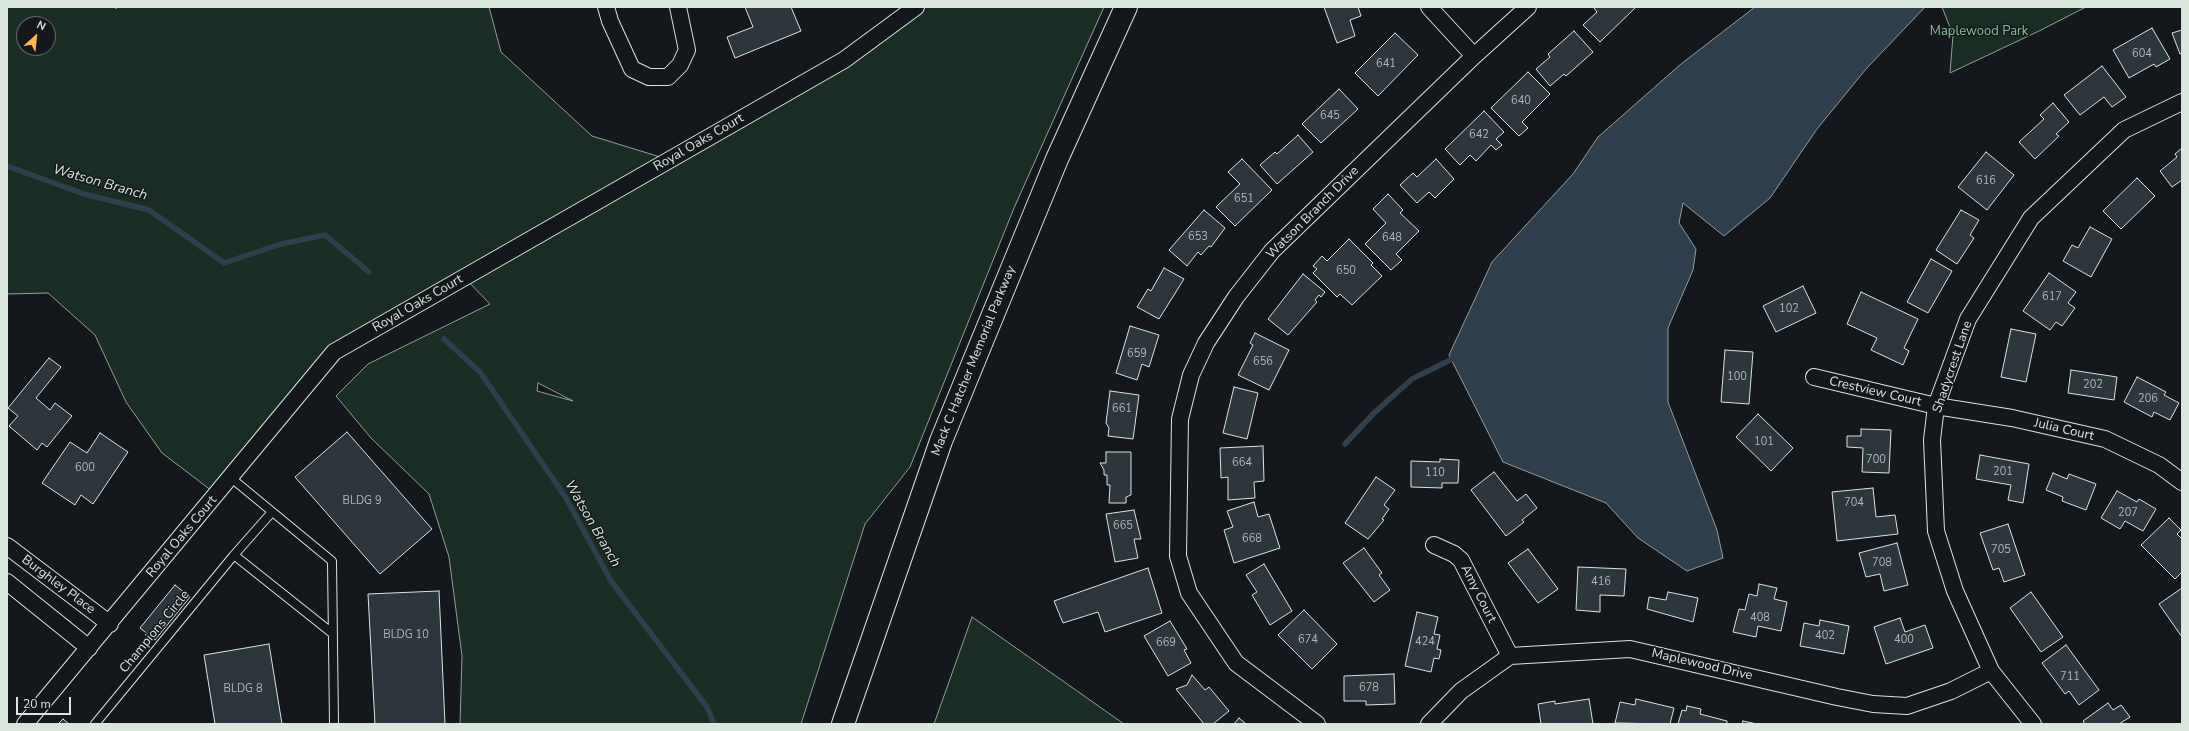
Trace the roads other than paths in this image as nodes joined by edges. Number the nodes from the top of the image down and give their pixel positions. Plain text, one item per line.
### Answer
1 (606, 7) edge
2 (678, 7) edge
3 (916, 7) edge
4 (1126, 7) edge
5 (1429, 7) edge
6 (1528, 7) edge
7 (1474, 56) junction
8 (2182, 102) edge
9 (1814, 377) dead end
10 (1936, 406) junction
11 (230, 477) junction
12 (2182, 482) edge
13 (272, 512) junction
14 (1434, 545) dead end
15 (7, 546) edge
16 (234, 555) junction
17 (7, 582) edge
18 (110, 624) junction
19 (332, 633) junction
20 (89, 648) junction
21 (1510, 656) junction
22 (1991, 671) junction
23 (24, 724) edge
24 (95, 724) edge
25 (334, 724) edge
26 (843, 724) edge
27 (1317, 724) edge
28 (1429, 724) edge
29 (2033, 724) edge

1 - 2 street
3 - 11 street, Royal Oaks Court
4 - 26 main road, Mack C Hatcher Memorial Parkway
5 - 7 street
6 - 7 street, Watson Branch Drive
7 - 27 street, Watson Branch Drive
8 - 10 street, Shadycrest Lane
9 - 10 street, Crestview Court
10 - 12 street, Julia Court
10 - 22 street, Shadycrest Lane
11 - 13 lane
11 - 18 street, Royal Oaks Court
13 - 16 lane, Champions Circle
13 - 19 lane
14 - 21 street, Amy Court
15 - 18 street, Burghley Place
16 - 19 lane
16 - 24 lane, Champions Circle
17 - 20 street
18 - 20 street, Royal Oaks Court
19 - 25 lane
20 - 23 street, Royal Oaks Court
21 - 22 street, Maplewood Drive
21 - 28 street
22 - 29 street, Shadycrest Lane

